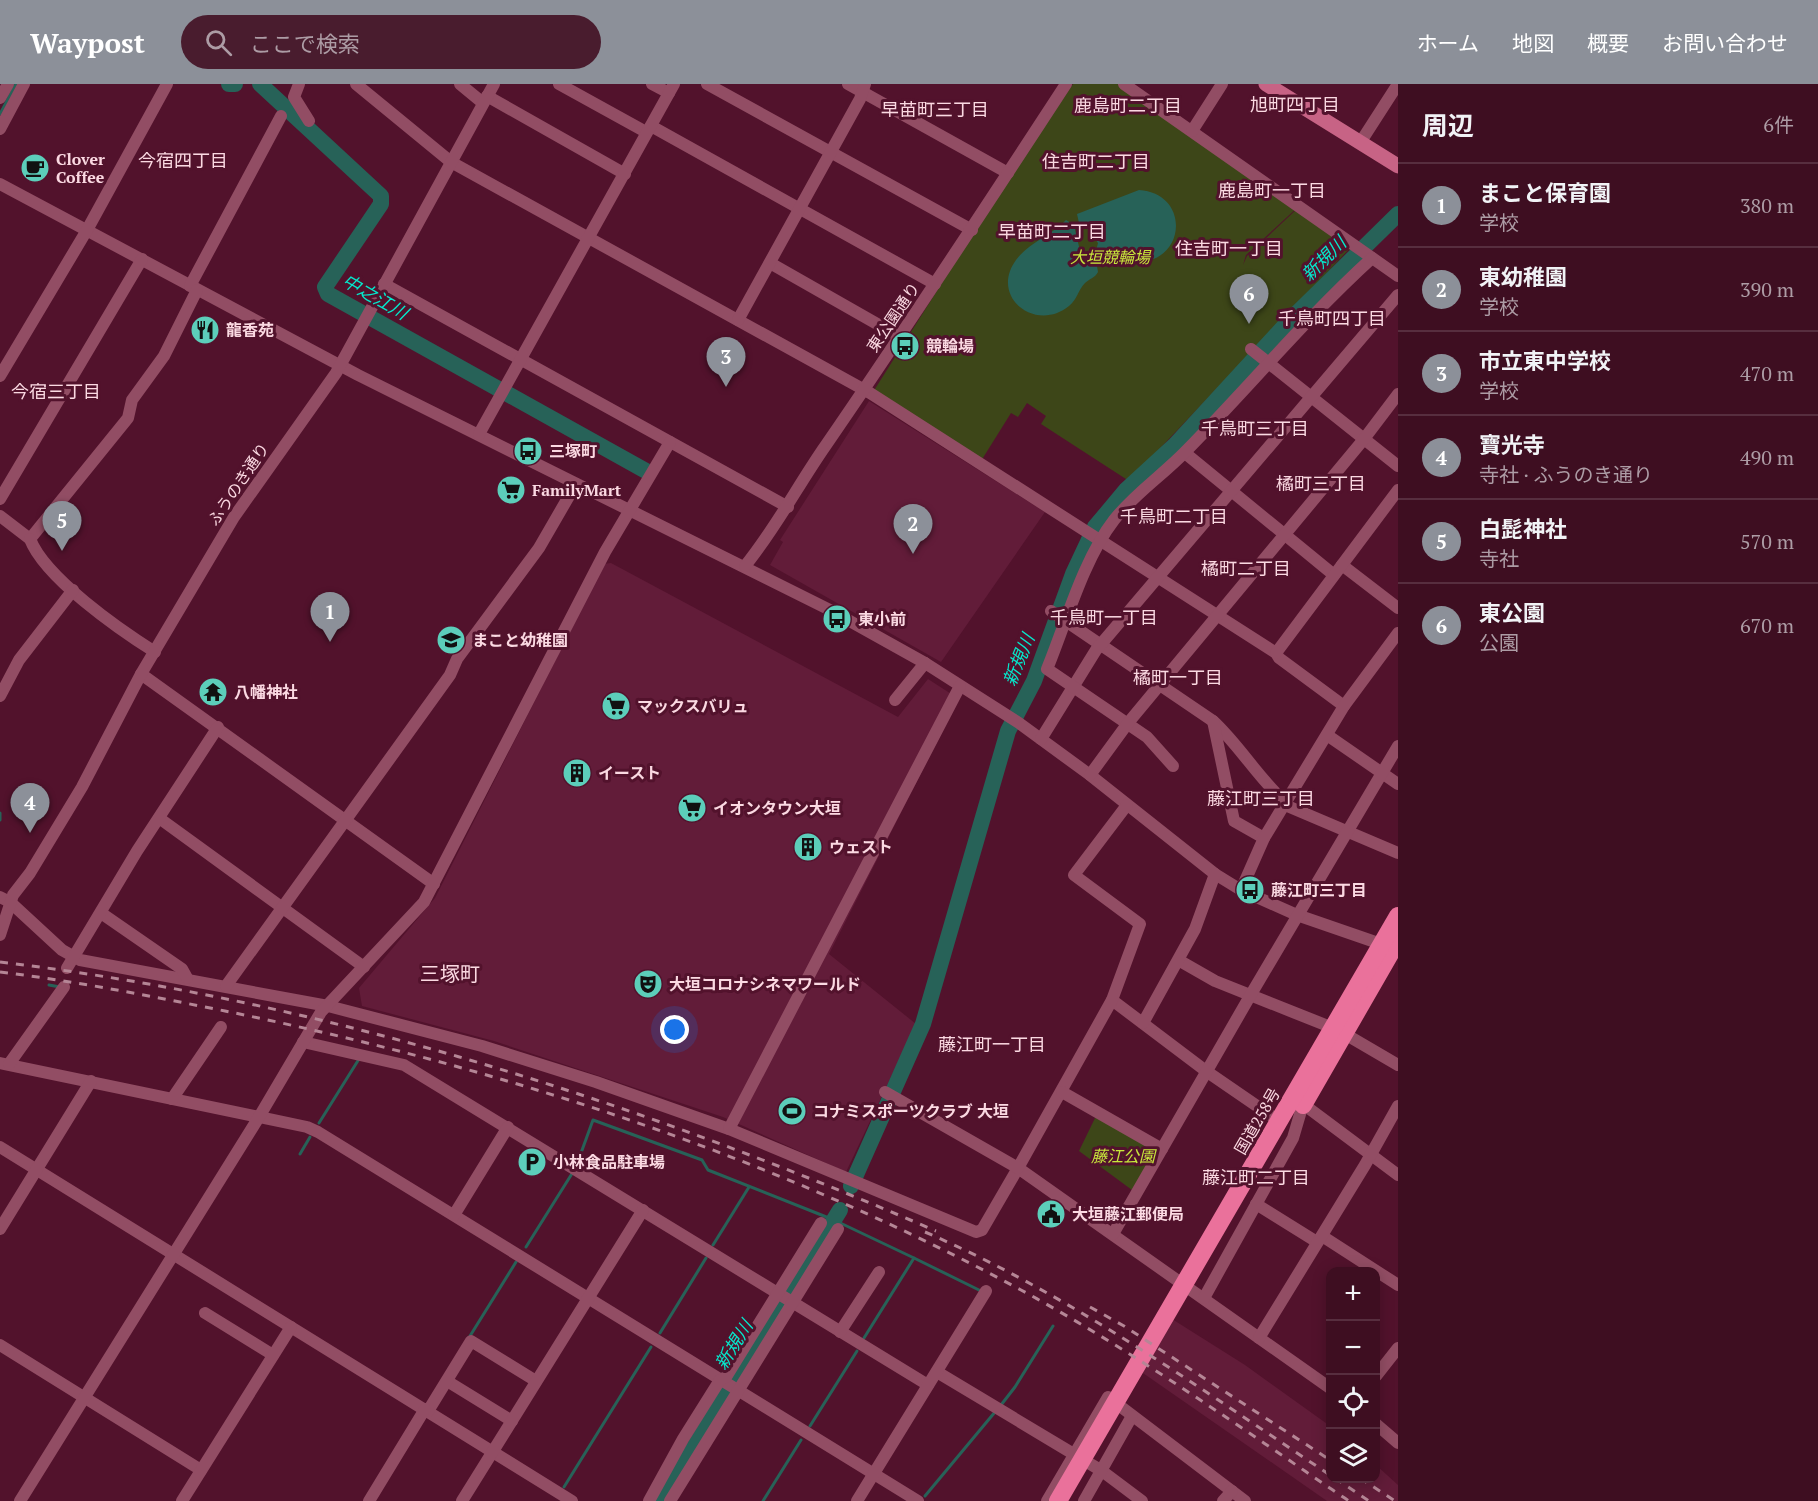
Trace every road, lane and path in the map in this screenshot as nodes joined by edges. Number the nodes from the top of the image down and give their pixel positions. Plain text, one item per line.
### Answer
1 (8, 84) edge
2 (24, 84) edge
3 (167, 84) edge
4 (299, 84) edge
5 (356, 84) edge
6 (460, 84) edge
7 (494, 84) edge
8 (559, 84) edge
9 (652, 84) edge
10 (707, 84) edge
11 (848, 84) edge
12 (1066, 84) edge
13 (1124, 84) edge
14 (1222, 84) edge
15 (1266, 84) edge
16 (1398, 84) edge
17 (863, 88) edge
18 (671, 89) edge
19 (0, 98) edge
20 (485, 99) junction
21 (280, 116) dead end
22 (309, 121) dead end
23 (0, 129) edge
24 (648, 129) junction
25 (1192, 131) junction
26 (1360, 143) junction
27 (831, 152) junction
28 (451, 162) junction
29 (1398, 166) edge
30 (1008, 173) junction
31 (625, 174) junction
32 (0, 184) edge
33 (800, 208) junction
34 (87, 230) junction
35 (972, 230) junction
36 (589, 238) junction
37 (1370, 256) junction
38 (142, 259) junction
39 (770, 263) junction
40 (1398, 276) edge
41 (384, 284) junction
42 (935, 284) junction
43 (194, 288) junction
44 (1398, 295) edge
45 (738, 320) junction
46 (900, 337) junction
47 (1251, 349) dead end
48 (522, 360) junction
49 (1266, 362) junction
50 (340, 365) junction
51 (0, 376) edge
52 (864, 390) junction
53 (1398, 394) edge
54 (1310, 398) junction
55 (479, 434) junction
56 (1364, 439) junction
57 (670, 442) junction
58 (1185, 453) junction
59 (1398, 466) edge
60 (576, 484) junction
61 (1398, 490) edge
62 (1232, 492) junction
63 (0, 499) edge
64 (788, 507) junction
65 (631, 510) junction
66 (0, 516) edge
67 (1284, 535) junction
68 (30, 539) junction
69 (1100, 541) junction
70 (745, 566) junction
71 (1338, 570) junction
72 (1158, 578) junction
73 (73, 590) junction
74 (1398, 608) edge
75 (1051, 611) dead end
76 (1219, 615) junction
77 (1064, 620) junction
78 (1398, 633) edge
79 (1101, 645) junction
80 (155, 652) junction
81 (1276, 653) junction
82 (926, 663) junction
83 (141, 674) junction
84 (1160, 685) junction
85 (960, 686) junction
86 (1072, 686) junction
87 (0, 696) edge
88 (895, 700) dead end
89 (1344, 706) junction
90 (1212, 721) junction
91 (1128, 723) junction
92 (218, 727) junction
93 (1327, 735) junction
94 (1041, 739) junction
95 (1398, 746) edge
96 (1173, 766) dead end
97 (1382, 773) junction
98 (1090, 775) junction
99 (1398, 784) edge
100 (1285, 804) junction
101 (1127, 805) junction
102 (159, 818) junction
103 (346, 819) junction
104 (1346, 832) junction
105 (1264, 838) junction
106 (1398, 853) edge
107 (1215, 874) junction
108 (434, 884) junction
109 (1241, 890) junction
110 (5, 899) edge
111 (281, 908) junction
112 (101, 913) junction
113 (1297, 915) junction
114 (1398, 916) edge
115 (0, 935) edge
116 (1392, 946) edge
117 (1179, 961) junction
118 (71, 963) junction
119 (364, 967) junction
120 (187, 978) junction
121 (226, 986) junction
122 (64, 987) dead end
123 (1250, 996) junction
124 (1112, 1000) junction
125 (328, 1006) junction
126 (1143, 1023) junction
127 (221, 1027) dead end
128 (1339, 1031) junction
129 (303, 1042) junction
130 (1320, 1051) junction
131 (4, 1064) edge
132 (1398, 1065) edge
133 (1206, 1071) junction
134 (91, 1081) junction
135 (885, 1092) dead end
136 (1062, 1092) junction
137 (172, 1099) junction
138 (1303, 1104) junction
139 (1398, 1106) edge
140 (259, 1117) junction
141 (1273, 1117) junction
142 (507, 1127) junction
143 (729, 1129) junction
144 (1273, 1143) junction
145 (0, 1147) edge
146 (1162, 1149) junction
147 (1371, 1155) junction
148 (1018, 1168) junction
149 (37, 1170) junction
150 (1398, 1175) edge
151 (1256, 1204) junction
152 (643, 1210) junction
153 (454, 1215) junction
154 (821, 1223) dead end
155 (0, 1229) edge
156 (838, 1229) dead end
157 (1113, 1234) junction
158 (1320, 1239) junction
159 (173, 1254) junction
160 (879, 1272) dead end
161 (1182, 1283) junction
162 (1398, 1286) edge
163 (986, 1291) dead end
164 (588, 1298) junction
165 (785, 1298) junction
166 (1204, 1298) junction
167 (205, 1313) dead end
168 (291, 1327) junction
169 (840, 1332) junction
170 (1259, 1338) junction
171 (0, 1345) edge
172 (1398, 1348) edge
173 (273, 1356) junction
174 (936, 1372) junction
175 (1377, 1375) edge
176 (447, 1381) junction
177 (536, 1381) junction
178 (928, 1385) junction
179 (1326, 1385) edge
180 (730, 1386) junction
181 (84, 1397) junction
182 (427, 1410) junction
183 (1132, 1416) junction
184 (512, 1421) junction
185 (1380, 1427) edge
186 (1398, 1443) edge
187 (493, 1452) junction
188 (1074, 1455) junction
189 (201, 1470) junction
190 (1102, 1471) junction
191 (873, 1474) junction
192 (1232, 1491) junction
193 (565, 1499) edge
194 (20, 1501) edge
195 (182, 1501) edge
196 (369, 1501) edge
197 (462, 1501) edge
198 (649, 1501) edge
199 (670, 1501) edge
200 (857, 1501) edge
201 (918, 1501) edge
202 (1047, 1501) edge
203 (1058, 1501) edge
204 (1072, 1501) edge
205 (1084, 1501) edge
206 (1142, 1501) edge
207 (1223, 1501) edge
208 (1245, 1501) edge

1 - 19 street
2 - 23 street
3 - 34 street
4 - 22 street
5 - 28 street
6 - 20 street
7 - 20 street, ふうのき通り
8 - 24 street
9 - 18 street
10 - 27 street
11 - 17 street
12 - 30 street, 東公園通り
13 - 25 street
14 - 25 street
15 - 26 main road
16 - 26 street
17 - 27 street
17 - 30 street
18 - 24 street
20 - 28 street, ふうのき通り
20 - 31 street
21 - 43 street
24 - 31 street
24 - 33 street
25 - 37 street
26 - 29 main road
27 - 33 street
27 - 35 street
28 - 36 street
28 - 41 street, ふうのき通り
30 - 35 street, 東公園通り
31 - 36 street
32 - 34 street
33 - 39 street
33 - 42 street
34 - 38 street
34 - 51 street
35 - 42 street, 東公園通り
36 - 45 street
36 - 48 street
37 - 40 street
37 - 49 street
38 - 43 street
38 - 63 street
39 - 45 street
39 - 46 street
41 - 48 street
41 - 50 street, ふうのき通り
42 - 46 street, 東公園通り
43 - 50 street
43 - 68 street
44 - 54 street
45 - 52 street
46 - 52 street, 東公園通り
47 - 49 street
48 - 55 street
48 - 57 street
49 - 54 street
49 - 58 street
50 - 55 street
50 - 80 street, ふうのき通り
52 - 64 street, 東公園通り
52 - 69 street
53 - 56 street
54 - 56 street
54 - 62 street
55 - 60 street
56 - 59 street
56 - 67 street
57 - 64 street
57 - 65 street
58 - 62 street
58 - 69 street
60 - 65 street
60 - 103 street
61 - 71 street
62 - 67 street
62 - 72 street
64 - 70 street, 東公園通り
65 - 70 street
65 - 108 street
66 - 68 street
67 - 71 street
67 - 76 street
68 - 73 street
69 - 72 street
69 - 77 street
70 - 82 street
71 - 74 street
71 - 81 street
72 - 76 street
72 - 79 street
73 - 80 street
73 - 87 street
75 - 77 street
76 - 81 street
76 - 84 street
77 - 79 street
77 - 86 street
78 - 89 street
79 - 84 street
79 - 86 street
80 - 83 street, ふうのき通り
81 - 89 street
82 - 85 street
82 - 88 street
83 - 92 street
83 - 110 street, ふうのき通り
84 - 90 street
84 - 91 street
85 - 94 street
85 - 143 street
86 - 91 street
86 - 94 street
89 - 93 street
90 - 100 street
90 - 105 street
91 - 96 street
91 - 98 street
92 - 102 street
92 - 103 street
93 - 97 street
93 - 100 street
94 - 98 street
95 - 97 street
97 - 99 street
97 - 104 street
98 - 101 street
100 - 104 street
100 - 105 street
101 - 107 street
101 - 124 street
102 - 111 street
102 - 112 street
103 - 108 street
103 - 111 street
104 - 106 street
104 - 113 street
105 - 109 street
107 - 109 street
107 - 117 street
108 - 119 street
109 - 113 street
110 - 115 street, ふうのき通り
110 - 118 street
111 - 119 street
111 - 121 street
112 - 118 street
112 - 120 street
113 - 116 street
113 - 123 street
114 - 116 highway, 国道258号
116 - 128 highway, 国道258号
117 - 123 street
117 - 126 street
118 - 120 street
119 - 125 street
120 - 121 street
121 - 125 street
122 - 131 street
123 - 128 street
123 - 133 street
124 - 126 street
124 - 136 street
125 - 129 street
125 - 143 street
126 - 133 street
127 - 137 street
128 - 130 highway, 国道258号
128 - 132 street
128 - 138 highway, 国道258号
129 - 140 street
129 - 142 street
130 - 141 street
130 - 144 highway, 国道258号
131 - 134 street
133 - 141 street
133 - 146 street
134 - 137 street
134 - 149 street
135 - 148 street
136 - 146 street
136 - 148 street
137 - 140 street
138 - 144 highway, 国道258号
138 - 147 street
138 - 151 street
139 - 147 street
140 - 153 street
140 - 159 street
141 - 161 street
142 - 152 street
142 - 153 street
143 - 148 street
144 - 203 highway, 国道258号
144 - 204 highway, 国道258号
145 - 149 street
146 - 157 street
147 - 150 street
147 - 158 street
148 - 157 street
149 - 155 street
149 - 159 street
151 - 158 street
151 - 166 street
152 - 164 street
152 - 165 street
153 - 164 street
154 - 165 street
156 - 165 street
157 - 161 street
158 - 162 street
158 - 170 street
159 - 168 street
159 - 181 street
160 - 169 street
161 - 166 street
163 - 174 street
164 - 177 street
164 - 180 street
165 - 169 street
165 - 180 street
165 - 180 street
166 - 170 street
167 - 173 street
168 - 173 street
168 - 182 street
169 - 178 street
170 - 179 street
171 - 181 street
172 - 175 street
173 - 189 street
174 - 178 street
174 - 188 street
176 - 177 street
176 - 182 street
176 - 184 street
177 - 184 street
178 - 191 street
180 - 191 street
180 - 198 street
180 - 199 street
181 - 189 street
181 - 194 street
182 - 187 street
182 - 196 street
183 - 188 street
183 - 190 street
183 - 192 street
184 - 187 street
185 - 186 street
187 - 193 street
187 - 197 street
188 - 190 street
188 - 202 street
189 - 195 street
190 - 205 street
190 - 206 street
191 - 200 street
191 - 201 street
192 - 207 street
192 - 208 street

